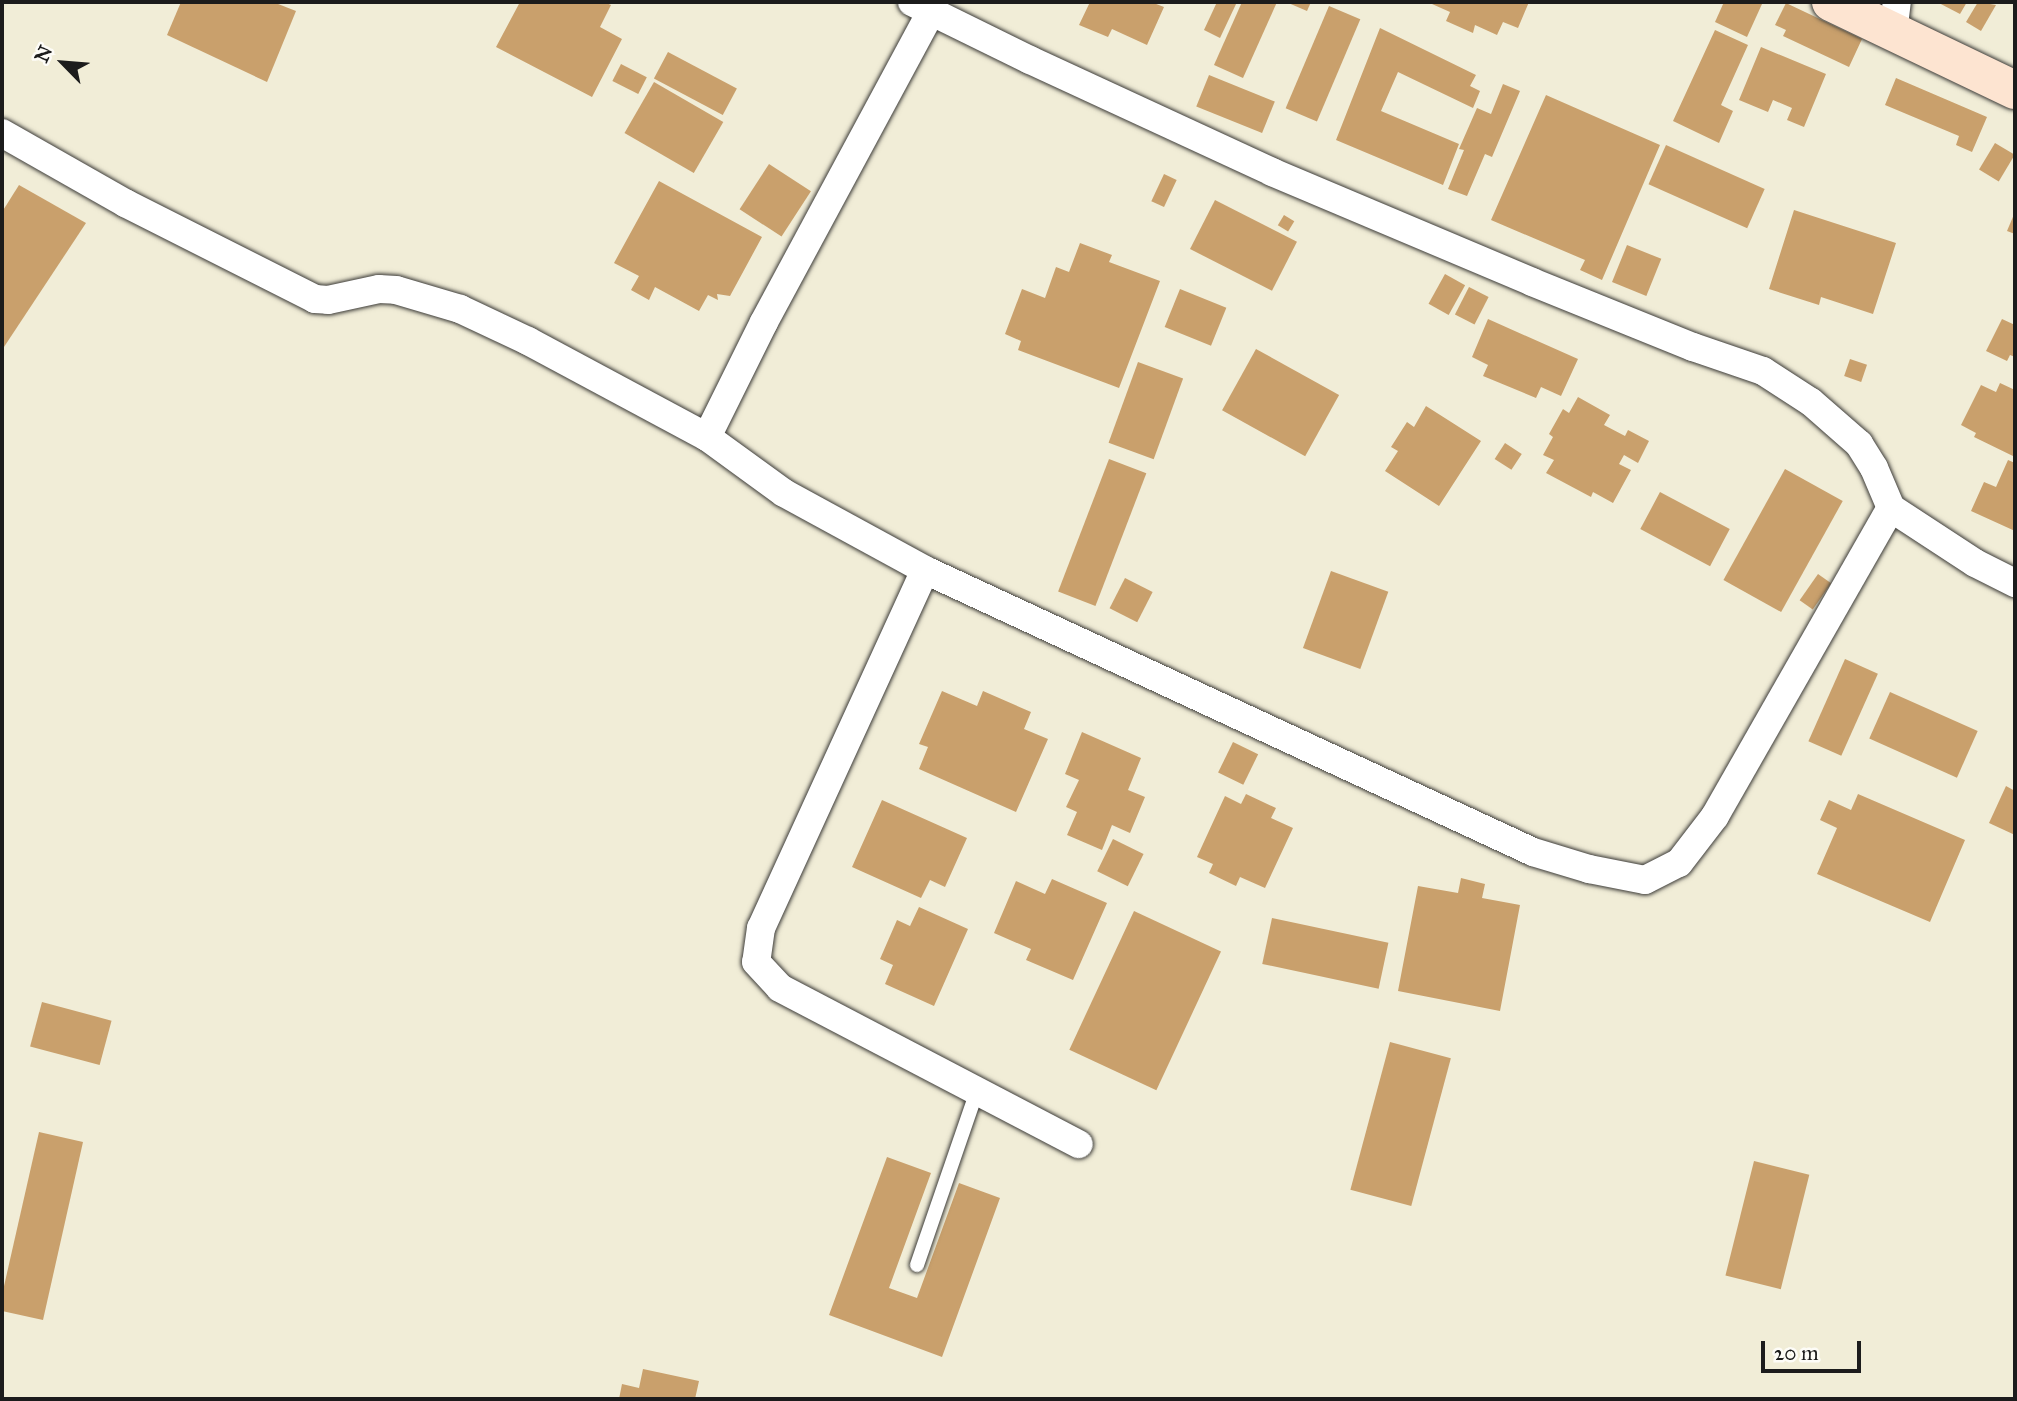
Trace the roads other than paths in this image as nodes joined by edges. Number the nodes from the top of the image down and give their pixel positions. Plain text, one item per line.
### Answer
1 (1831, 2) edge
2 (922, 7) edge
3 (1895, 17) edge
4 (2015, 90) edge
5 (2, 132) edge
6 (707, 437) junction
7 (1891, 508) junction
8 (925, 570) junction
9 (2015, 583) edge
10 (977, 1090) junction
11 (1079, 1144) dead end
12 (917, 1265) dead end

1 - 3 street
2 - 6 street
2 - 7 street
3 - 4 street
5 - 6 street
6 - 8 street
7 - 8 street
7 - 9 street
8 - 10 street
10 - 11 street
10 - 12 lane

